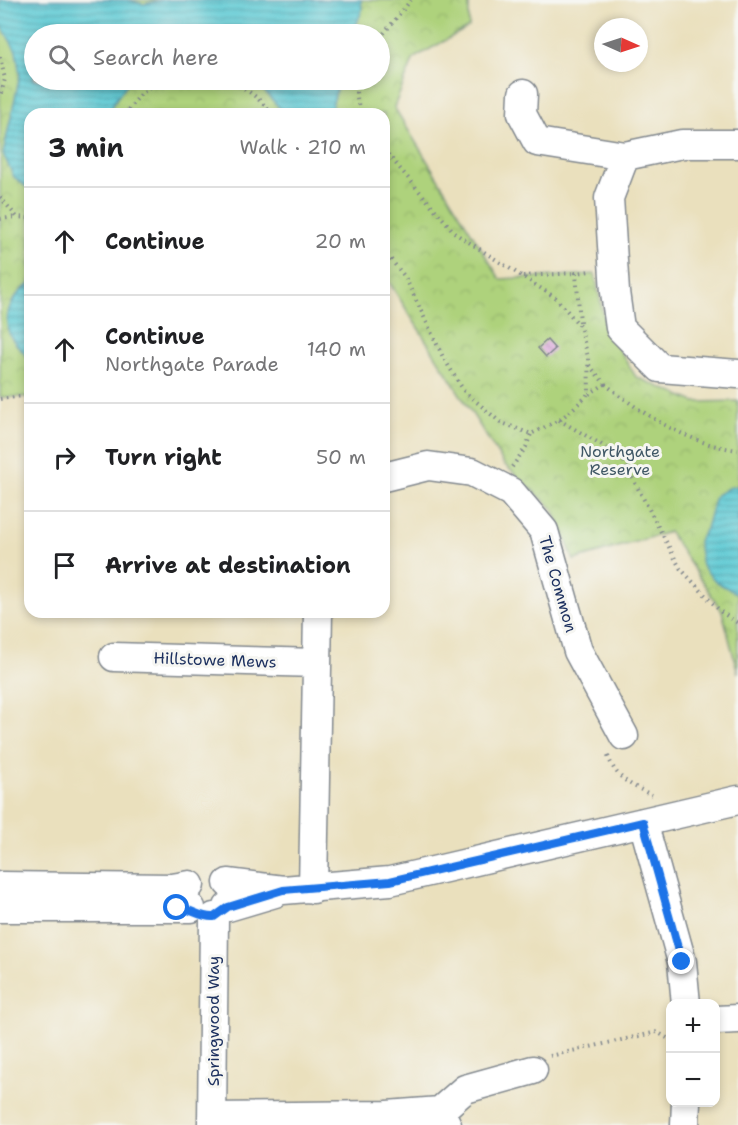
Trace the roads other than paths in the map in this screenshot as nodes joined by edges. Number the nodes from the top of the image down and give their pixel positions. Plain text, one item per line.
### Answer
1 (523, 94) dead end
2 (738, 144) edge
3 (625, 156) junction
4 (738, 374) edge
5 (390, 476) edge
6 (318, 618) edge
7 (114, 657) dead end
8 (316, 663) junction
9 (616, 746) road end
10 (738, 800) edge
11 (643, 822) junction
12 (0, 886) edge
13 (313, 889) junction
14 (210, 900) junction
15 (0, 908) edge
16 (686, 999) edge
17 (738, 1019) edge
18 (720, 1020) edge
19 (537, 1064) road end
20 (686, 1107) edge
21 (443, 1118) edge
22 (212, 1121) edge
23 (685, 1125) edge

1 - 3 street
2 - 3 street
3 - 4 street
5 - 9 street, The Common
6 - 8 street
7 - 8 street, Hillstowe Mews
8 - 13 street
10 - 11 street
11 - 13 street
11 - 16 street
12 - 14 street
13 - 14 street
14 - 15 street
14 - 22 street, Springwood Way
17 - 18 street
19 - 21 street
20 - 23 street
21 - 22 street

